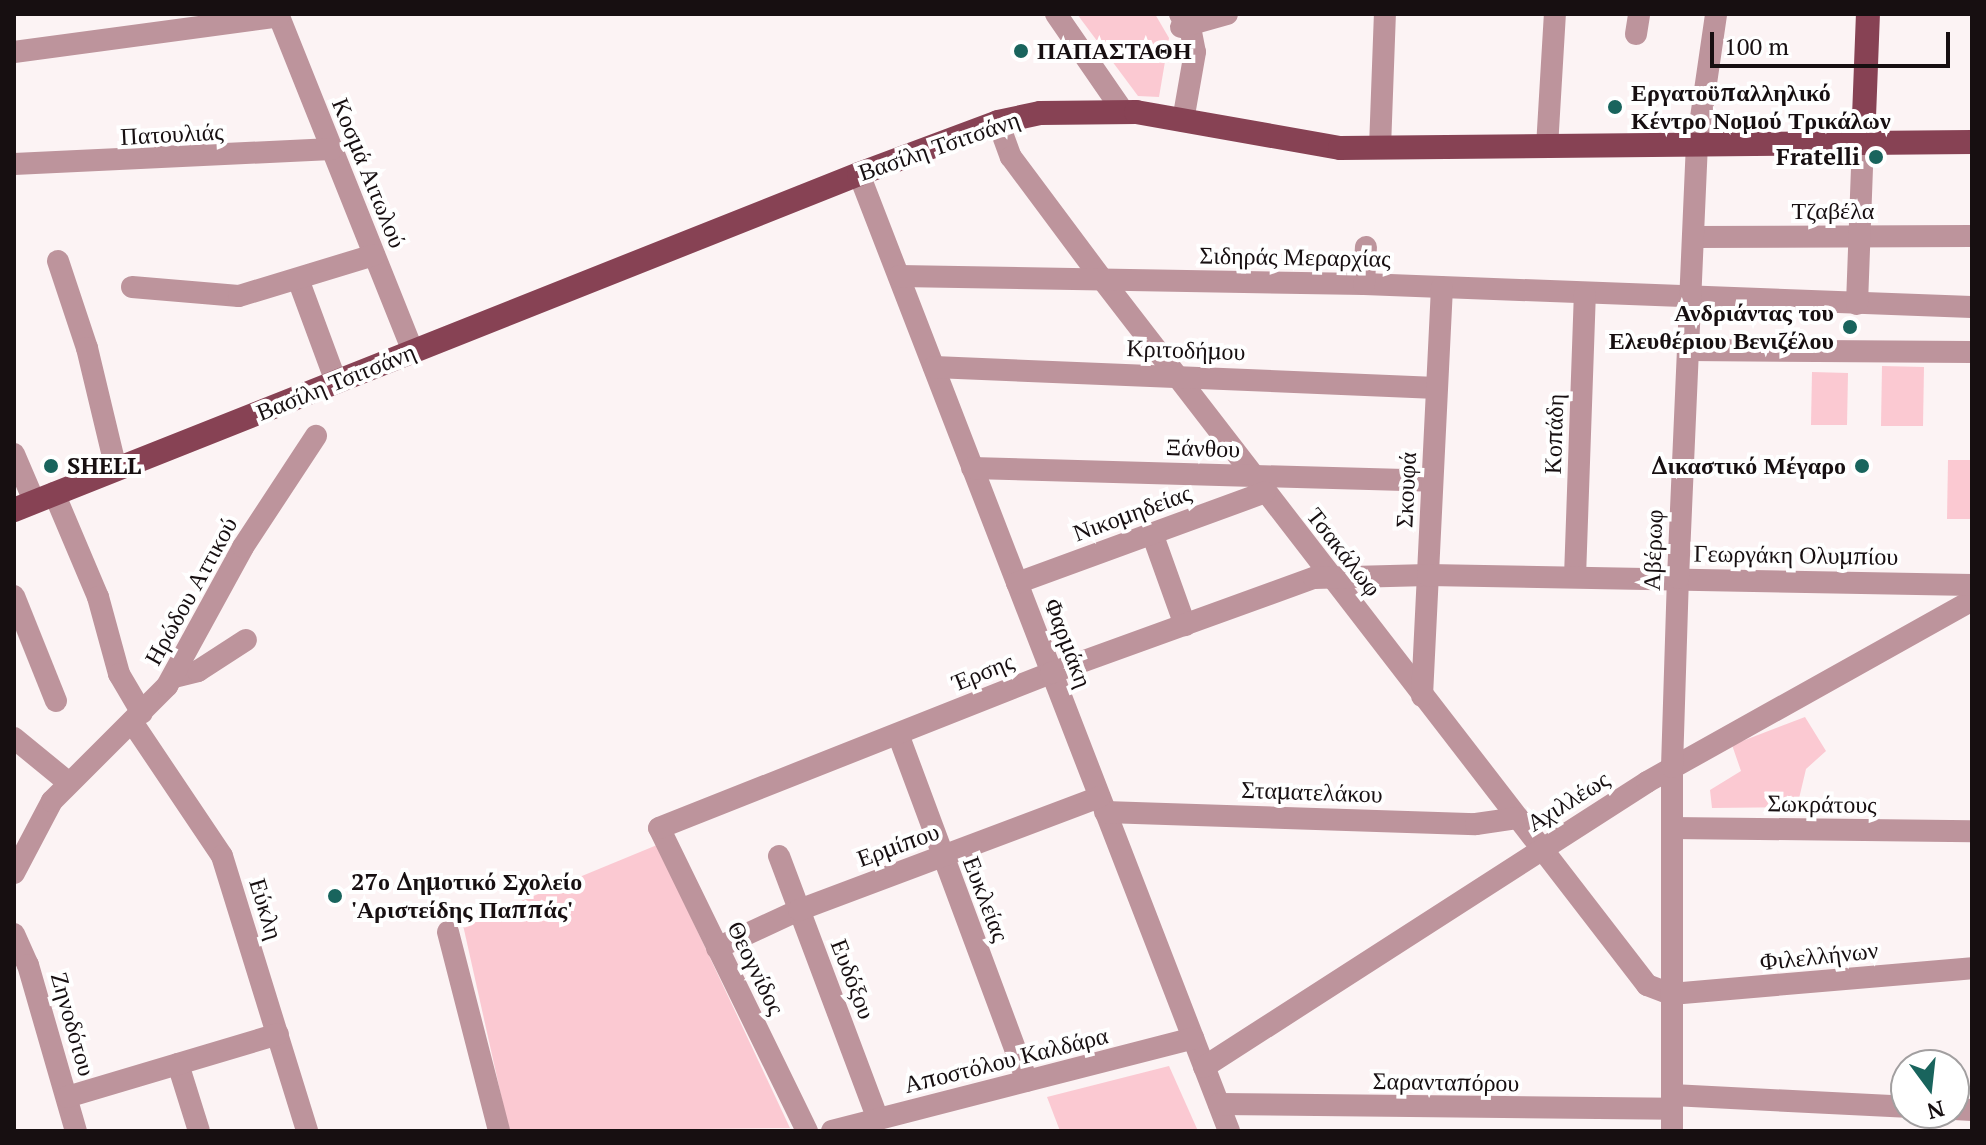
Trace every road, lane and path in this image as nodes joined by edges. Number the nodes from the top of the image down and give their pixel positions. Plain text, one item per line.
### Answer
1 (1056, 14) edge
2 (1385, 14) edge
3 (1555, 14) edge
4 (1716, 14) edge
5 (1868, 14) edge
6 (278, 15) edge
7 (1183, 25) edge
8 (14, 52) edge
9 (1123, 111) junction
10 (1177, 120) junction
11 (998, 122) junction
12 (1972, 142) edge
13 (1863, 143) junction
14 (1697, 145) junction
15 (1547, 147) junction
16 (1380, 148) junction
17 (332, 149) junction
18 (14, 164) edge
19 (859, 174) junction
20 (1972, 236) edge
21 (1693, 237) junction
22 (1859, 238) junction
23 (1366, 247) dead end
24 (374, 255) junction
25 (58, 261) dead end
26 (899, 276) junction
27 (298, 279) junction
28 (1102, 279) junction
29 (1364, 284) junction
30 (132, 287) dead end
31 (1442, 287) junction
32 (1585, 294) junction
33 (1691, 299) junction
34 (1857, 304) junction
35 (1972, 307) edge
36 (1688, 350) junction
37 (413, 352) junction
38 (1972, 352) edge
39 (934, 367) junction
40 (1176, 375) junction
41 (336, 382) junction
42 (1437, 388) junction
43 (316, 436) dead end
44 (14, 454) edge
45 (972, 468) junction
46 (116, 469) junction
47 (1432, 481) junction
48 (1258, 484) junction
49 (34, 501) edge
50 (1152, 533) junction
51 (1330, 575) junction
52 (1428, 575) junction
53 (1575, 577) junction
54 (1678, 578) junction
55 (1017, 583) junction
56 (1972, 585) edge
57 (14, 596) edge
58 (1972, 600) edge
59 (1185, 625) junction
60 (246, 640) dead end
61 (1051, 673) junction
62 (174, 677) junction
63 (1422, 696) junction
64 (56, 701) dead end
65 (137, 718) junction
66 (898, 734) junction
67 (14, 738) edge
68 (1672, 767) junction
69 (69, 783) junction
70 (1102, 804) junction
71 (1517, 818) junction
72 (659, 828) joint
73 (1672, 828) junction
74 (1972, 831) edge
75 (1541, 848) junction
76 (779, 856) dead end
77 (942, 856) junction
78 (14, 873) edge
79 (799, 910) junction
80 (448, 932) dead end
81 (14, 934) edge
82 (717, 948) junction
83 (1972, 968) edge
84 (1671, 994) junction
85 (278, 1034) junction
86 (1193, 1038) junction
87 (178, 1064) junction
88 (1204, 1067) junction
89 (1027, 1081) junction
90 (67, 1097) junction
91 (1219, 1104) junction
92 (1890, 1107) edge
93 (1672, 1112) edge
94 (878, 1119) junction
95 (76, 1131) edge
96 (199, 1131) edge
97 (307, 1131) edge
98 (499, 1131) edge
99 (807, 1131) edge
100 (834, 1131) edge
101 (1229, 1131) edge

1 - 9 street
2 - 16 street
3 - 15 street
4 - 14 street, Αβέρωφ
5 - 13 main road
6 - 8 street
6 - 17 street, Κοσμά Αιτωλού
7 - 10 street
9 - 10 main road, Βασίλη Τσιτσάνη
9 - 11 main road, Βασίλη Τσιτσάνη
10 - 16 main road, Βασίλη Τσιτσάνη
11 - 19 main road, Βασίλη Τσιτσάνη
11 - 28 street, Τσακάλωφ
12 - 13 main road, Βασίλη Τσιτσάνη
13 - 14 main road, Βασίλη Τσιτσάνη
13 - 22 street
14 - 15 main road, Βασίλη Τσιτσάνη
14 - 21 street, Αβέρωφ
15 - 16 main road, Βασίλη Τσιτσάνη
17 - 18 street, Πατουλιάς
17 - 24 street, Κοσμά Αιτωλού
19 - 26 street, Φαρμάκη
19 - 37 main road, Βασίλη Τσιτσάνη
20 - 22 street, Τζαβέλα
21 - 22 street, Τζαβέλα
21 - 33 street, Αβέρωφ
22 - 34 street
23 - 29 street
24 - 27 street
24 - 37 street, Κοσμά Αιτωλού
25 - 46 street
26 - 28 street, Σιδηράς Μεραρχίας
26 - 39 street, Φαρμάκη
27 - 30 street
27 - 41 street
28 - 29 street, Σιδηράς Μεραρχίας
28 - 40 street, Τσακάλωφ
29 - 31 street, Σιδηράς Μεραρχίας
31 - 32 street, Σιδηράς Μεραρχίας
31 - 42 street, Σκουφά
32 - 33 street, Σιδηράς Μεραρχίας
32 - 53 street, Κοπάδη
33 - 34 street, Σιδηράς Μεραρχίας
33 - 36 street, Αβέρωφ
34 - 35 street, Σιδηράς Μεραρχίας
36 - 38 street
36 - 54 street, Αβέρωφ
37 - 41 main road, Βασίλη Τσιτσάνη
39 - 40 street, Κριτοδήμου
39 - 45 street, Φαρμάκη
40 - 42 street, Κριτοδήμου
40 - 48 street, Τσακάλωφ
41 - 46 main road, Βασίλη Τσιτσάνη
42 - 47 street, Σκουφά
43 - 62 street, Ηρώδου Αττικού
44 - 49 street, Εύκλη
45 - 48 street, Ξάνθου
45 - 55 street, Φαρμάκη
46 - 49 main road, Βασίλη Τσιτσάνη
47 - 48 street, Ξάνθου
47 - 52 street, Σκουφά
48 - 50 street, Νικομηδείας
48 - 51 street, Τσακάλωφ
49 - 65 street, Εύκλη
50 - 55 street, Νικομηδείας
50 - 59 street
51 - 52 street, Γεωργάκη Ολυμπίου
51 - 59 street, Έρσης
51 - 63 street, Τσακάλωφ
52 - 53 street, Γεωργάκη Ολυμπίου
52 - 63 street, Σκουφά
53 - 54 street, Γεωργάκη Ολυμπίου
54 - 56 street, Γεωργάκη Ολυμπίου
54 - 68 street, Αβέρωφ
55 - 61 street, Φαρμάκη
57 - 64 street
58 - 68 street, Αχιλλέως
59 - 61 street, Έρσης
60 - 62 street
61 - 66 street, Έρσης
61 - 70 street, Φαρμάκη
62 - 65 street, Ηρώδου Αττικού
63 - 71 street, Τσακάλωφ
65 - 69 street, Ηρώδου Αττικού
65 - 85 street, Εύκλη
66 - 72 street, Έρσης
66 - 77 street, Ευκλείας
67 - 69 street
68 - 73 street, Αβέρωφ
68 - 75 street, Αχιλλέως
69 - 78 street, Ηρώδου Αττικού
70 - 71 street, Σταματελάκου
70 - 77 street, Ερμίπου
70 - 86 street, Φαρμάκη
71 - 75 street, Τσακάλωφ
72 - 82 street, Θεογνίδος
73 - 74 street, Σωκράτους
73 - 84 street, Αβέρωφ
75 - 84 street, Τσακάλωφ
75 - 88 street, Αχιλλέως
76 - 79 street, Ευδόξου
77 - 79 street, Ερμίπου
77 - 89 street, Ευκλείας
79 - 82 street, Ερμίπου
79 - 94 street, Ευδόξου
80 - 98 street
81 - 90 street, Ζηνοδότου
82 - 99 street, Θεογνίδος
83 - 84 street, Φιλελλήνων
84 - 93 street, Αβέρωφ
85 - 87 street
85 - 97 street, Εύκλη
86 - 88 street, Φαρμάκη
86 - 89 street, Αποστόλου Καλδάρα
87 - 90 street
87 - 96 street
88 - 91 street, Φαρμάκη
89 - 94 street, Αποστόλου Καλδάρα
90 - 95 street, Ζηνοδότου
91 - 93 street, Σαρανταπόρου
91 - 101 street, Φαρμάκη
92 - 93 street, Σαρανταπόρου
94 - 100 street, Αποστόλου Καλδάρα

